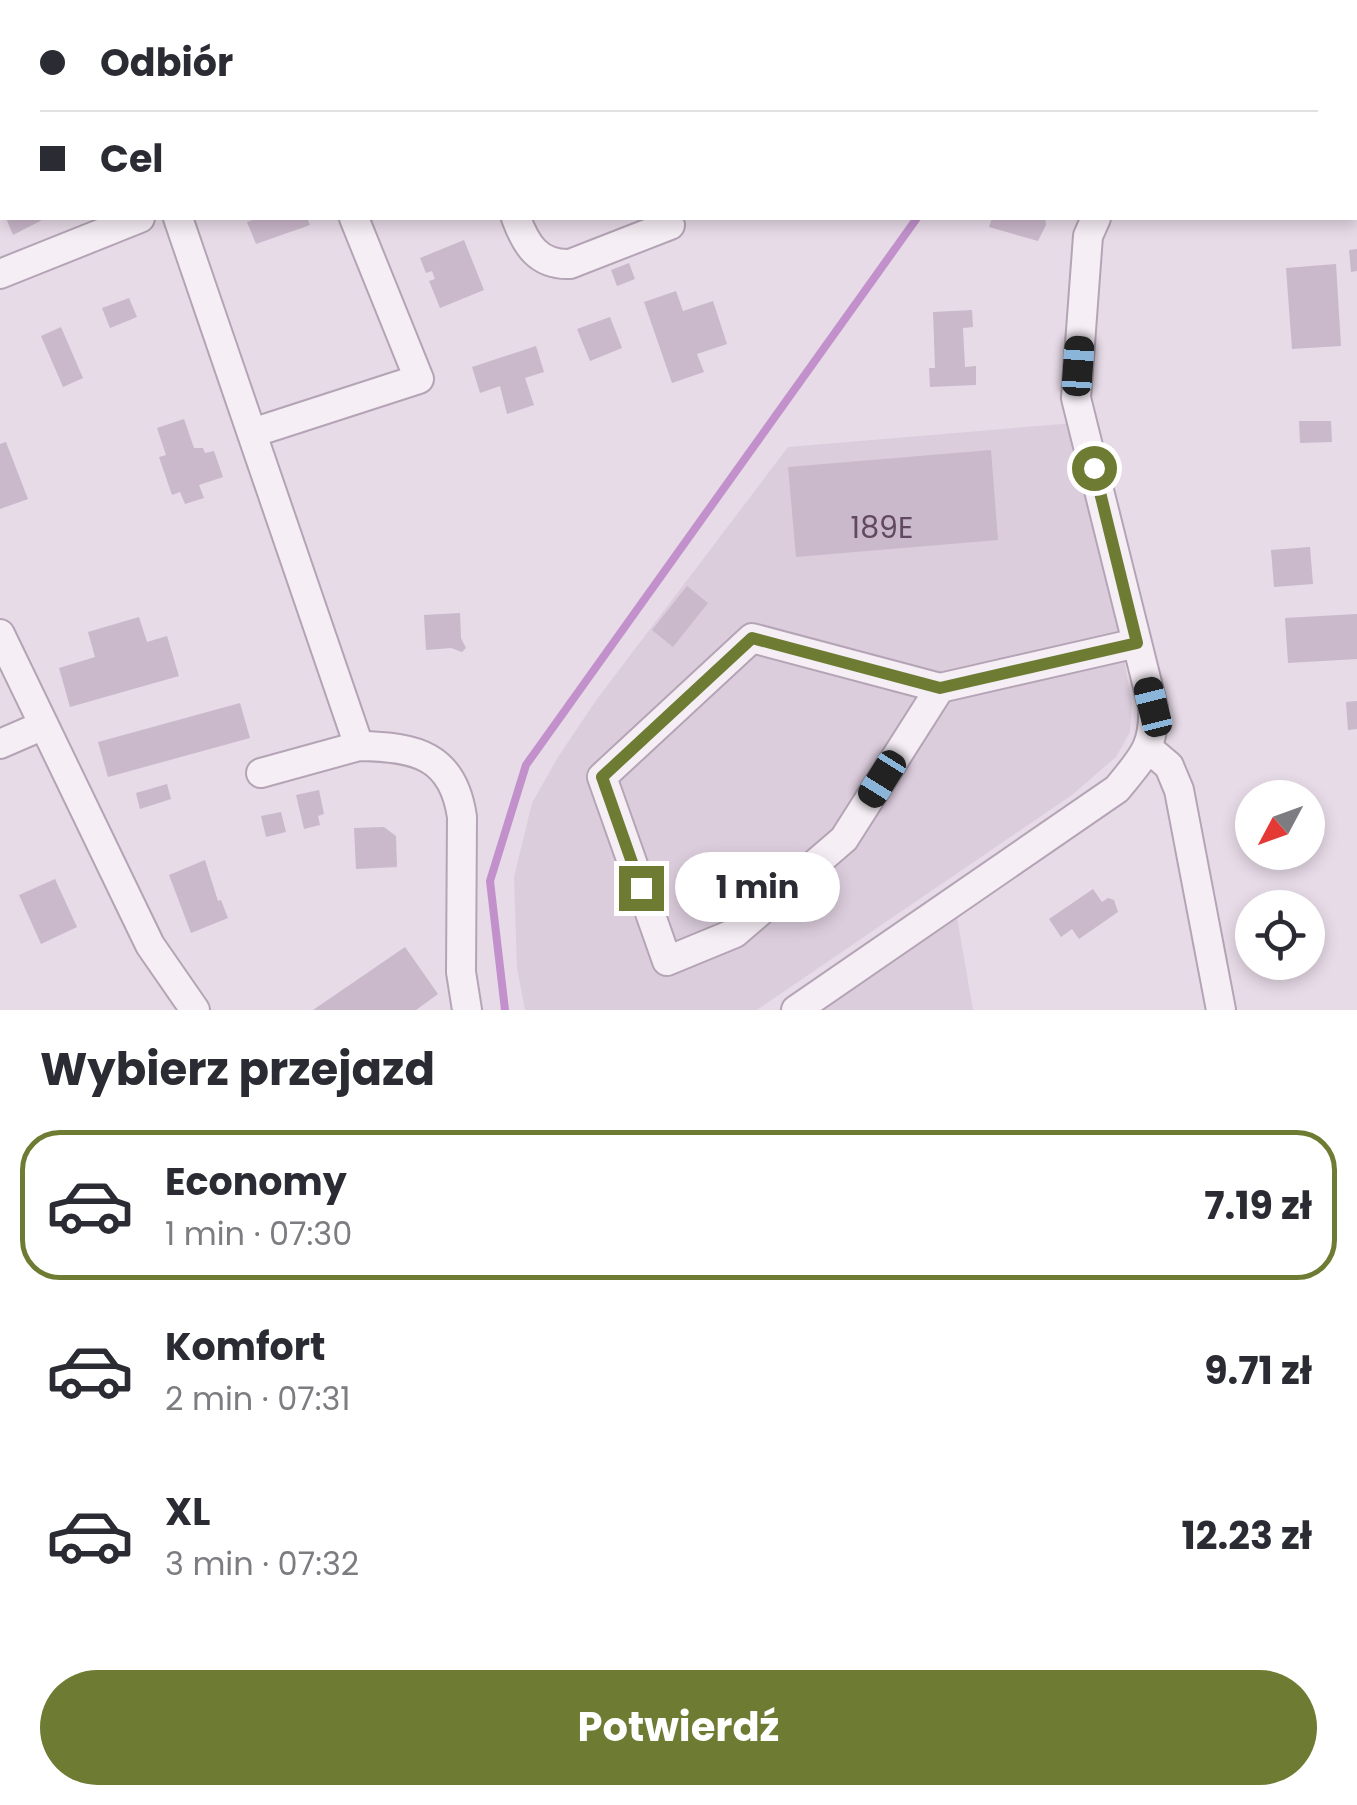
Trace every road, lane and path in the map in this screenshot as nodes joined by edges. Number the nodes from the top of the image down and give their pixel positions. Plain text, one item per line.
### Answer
1 (135, 220) edge
2 (179, 220) edge
3 (355, 220) edge
4 (517, 220) edge
5 (1095, 220) edge
6 (670, 225) dead end
7 (0, 274) edge
8 (252, 433) junction
9 (0, 634) edge
10 (1137, 643) junction
11 (940, 688) junction
12 (44, 725) junction
13 (0, 744) edge
14 (359, 746) junction
15 (1149, 748) junction
16 (261, 772) dead end
17 (194, 1010) edge
18 (467, 1010) edge
19 (796, 1010) edge
20 (1221, 1010) edge

1 - 7 street
2 - 8 street
3 - 8 street
4 - 6 street
5 - 10 street
8 - 14 street
9 - 12 street
10 - 11 street
10 - 15 street
11 - 11 street
12 - 13 street
12 - 17 street
14 - 16 street
14 - 18 street
15 - 19 street
15 - 20 street

